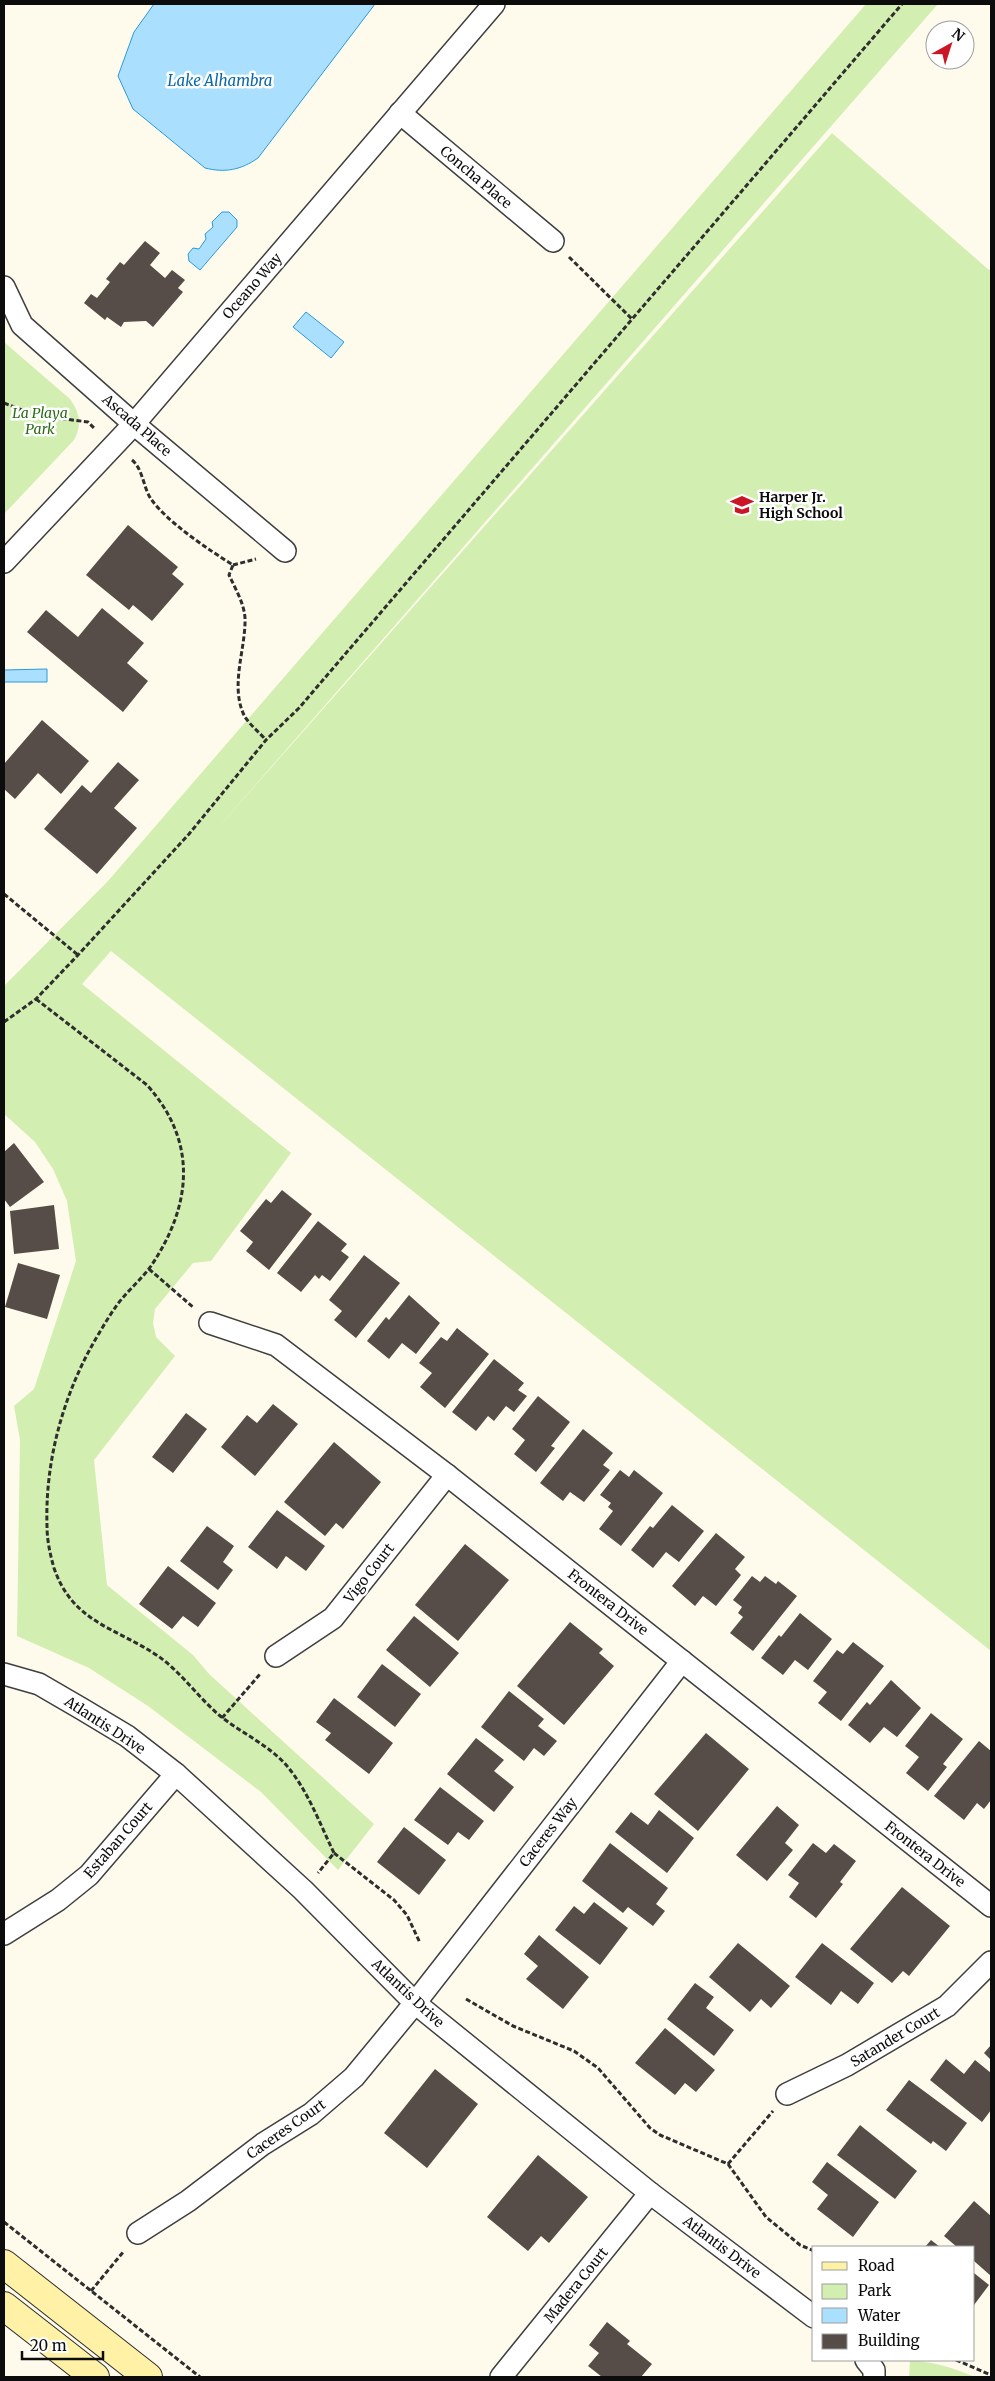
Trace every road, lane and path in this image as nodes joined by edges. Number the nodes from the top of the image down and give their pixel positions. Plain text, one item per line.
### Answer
1 (494, 4) edge
2 (902, 4) edge
3 (400, 114) junction
4 (552, 241) joint
5 (4, 287) edge
6 (632, 319) junction
7 (4, 403) edge
8 (88, 422) dead end
9 (134, 424) junction
10 (137, 464) dead end
11 (285, 551) dead end
12 (4, 562) edge
13 (266, 740) junction
14 (4, 894) edge
15 (78, 955) junction
16 (36, 999) junction
17 (4, 1022) edge
18 (149, 1269) junction
19 (210, 1323) joint
20 (447, 1475) junction
21 (276, 1656) joint
22 (682, 1661) junction
23 (4, 1674) edge
24 (222, 1718) junction
25 (176, 1774) junction
26 (334, 1853) junction
27 (303, 1890) junction
28 (991, 1906) edge
29 (4, 1934) edge
30 (420, 1943) dead end
31 (991, 1962) edge
32 (466, 1999) dead end
33 (415, 2003) junction
34 (787, 2094) joint
35 (728, 2164) junction
36 (650, 2192) junction
37 (4, 2222) edge
38 (138, 2233) joint
39 (812, 2250) edge
40 (4, 2264) edge
41 (91, 2291) junction
42 (4, 2306) edge
43 (812, 2315) edge
44 (867, 2361) edge
45 (958, 2361) edge
46 (991, 2375) edge
47 (95, 2377) edge
48 (148, 2377) edge
49 (200, 2377) edge
50 (501, 2377) edge
51 (874, 2377) edge

1 - 3 street, Oceano Way
2 - 6 path
3 - 4 street, Concha Place
3 - 9 street, Oceano Way
4 - 6 path
5 - 9 street, Ascada Place
6 - 13 path
7 - 8 path
9 - 11 street, Ascada Place
9 - 12 street, Oceano Way
10 - 13 path
13 - 15 path
14 - 15 path
15 - 16 path
16 - 17 path
16 - 18 path
18 - 19 path
18 - 24 path
19 - 20 street, Frontera Drive
20 - 21 street, Vigo Court
20 - 22 street, Frontera Drive
21 - 24 path
22 - 28 street, Frontera Drive
22 - 33 street, Caceres Way
23 - 25 street, Atlantis Drive
24 - 26 path
25 - 27 street, Atlantis Drive
25 - 29 street, Estaban Court
26 - 27 path
26 - 30 path
27 - 33 street, Atlantis Drive
31 - 34 street, Satander Court
32 - 35 path
33 - 36 street, Atlantis Drive
33 - 38 street, Caceres Court
34 - 35 path
35 - 39 path
36 - 43 street, Atlantis Drive
36 - 50 street, Madera Court
37 - 41 path
38 - 41 path
40 - 48 main road
41 - 49 path
42 - 47 main road
44 - 51 street
45 - 46 path

